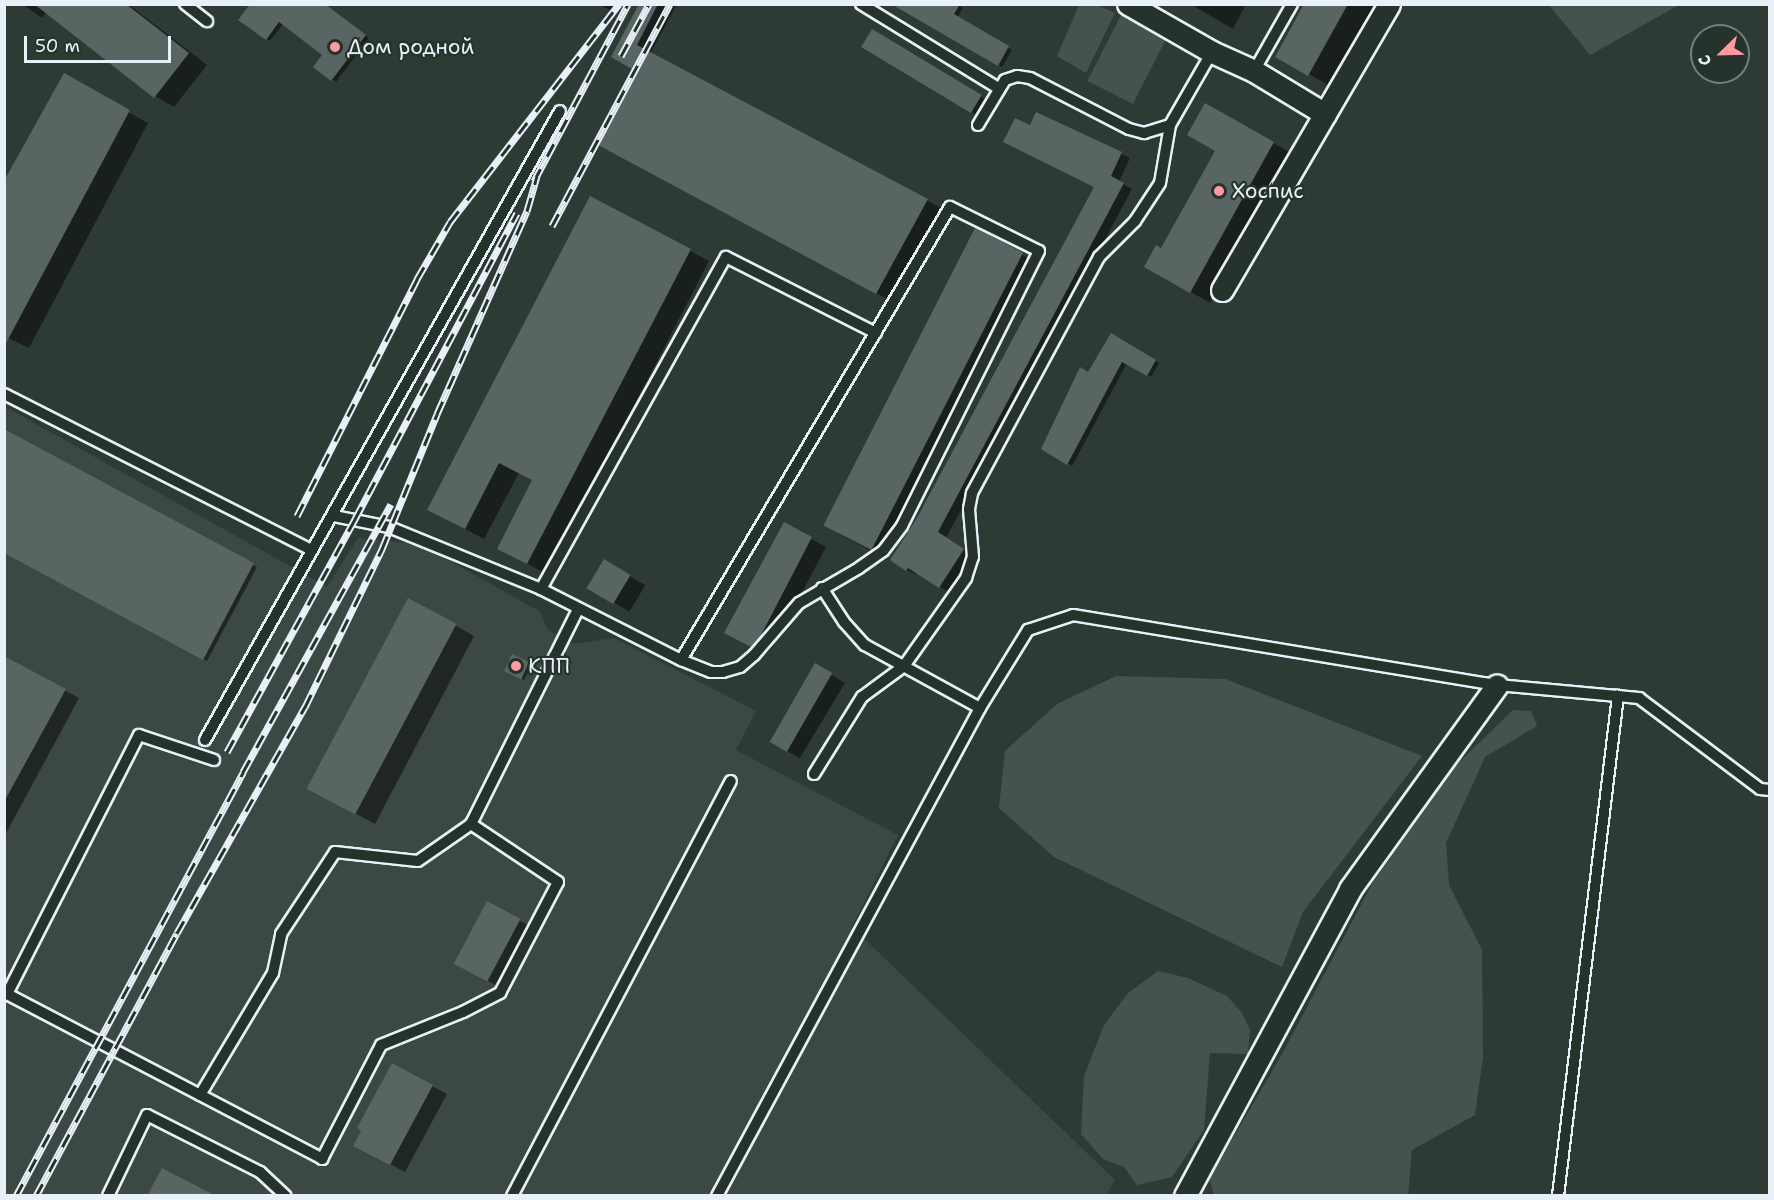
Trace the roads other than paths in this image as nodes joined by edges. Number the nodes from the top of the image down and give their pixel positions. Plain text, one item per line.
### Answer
1 (185, 4) edge
2 (861, 4) edge
3 (1128, 4) edge
4 (1292, 4) edge
5 (1389, 4) edge
6 (207, 21) dead end
7 (1212, 52) junction
8 (1254, 71) junction
9 (998, 88) junction
10 (560, 111) dead end
11 (1325, 114) junction
12 (978, 125) dead end
13 (1170, 125) junction
14 (1222, 290) dead end
15 (876, 333) junction
16 (4, 394) edge
17 (334, 516) junction
18 (312, 550) junction
19 (822, 588) junction
20 (541, 589) junction
21 (578, 609) junction
22 (681, 660) junction
23 (904, 666) junction
24 (1497, 685) junction
25 (1618, 696) junction
26 (980, 708) junction
27 (205, 740) dead end
28 (214, 760) dead end
29 (814, 774) dead end
30 (731, 781) dead end
31 (1770, 790) edge
32 (471, 824) junction
33 (200, 1095) junction
34 (108, 1196) edge
35 (286, 1196) edge
36 (512, 1196) edge
37 (717, 1196) edge
38 (1185, 1196) edge
39 (1558, 1196) edge

1 - 6 lane
2 - 9 lane
3 - 7 street
4 - 8 lane
5 - 11 street
7 - 8 street
7 - 13 lane
8 - 11 street
9 - 12 lane
9 - 13 lane
10 - 17 lane
11 - 14 street
13 - 23 lane
15 - 19 lane
15 - 20 lane
15 - 22 lane
16 - 18 lane
17 - 18 lane
17 - 20 lane
18 - 27 lane
19 - 22 lane
19 - 23 lane
20 - 21 lane
21 - 22 lane
21 - 32 lane
23 - 26 lane
23 - 29 lane
24 - 25 lane
24 - 26 lane
24 - 38 street
25 - 31 lane
25 - 39 lane
26 - 37 lane
28 - 33 lane
30 - 36 lane
32 - 33 lane
32 - 33 lane
34 - 35 lane

